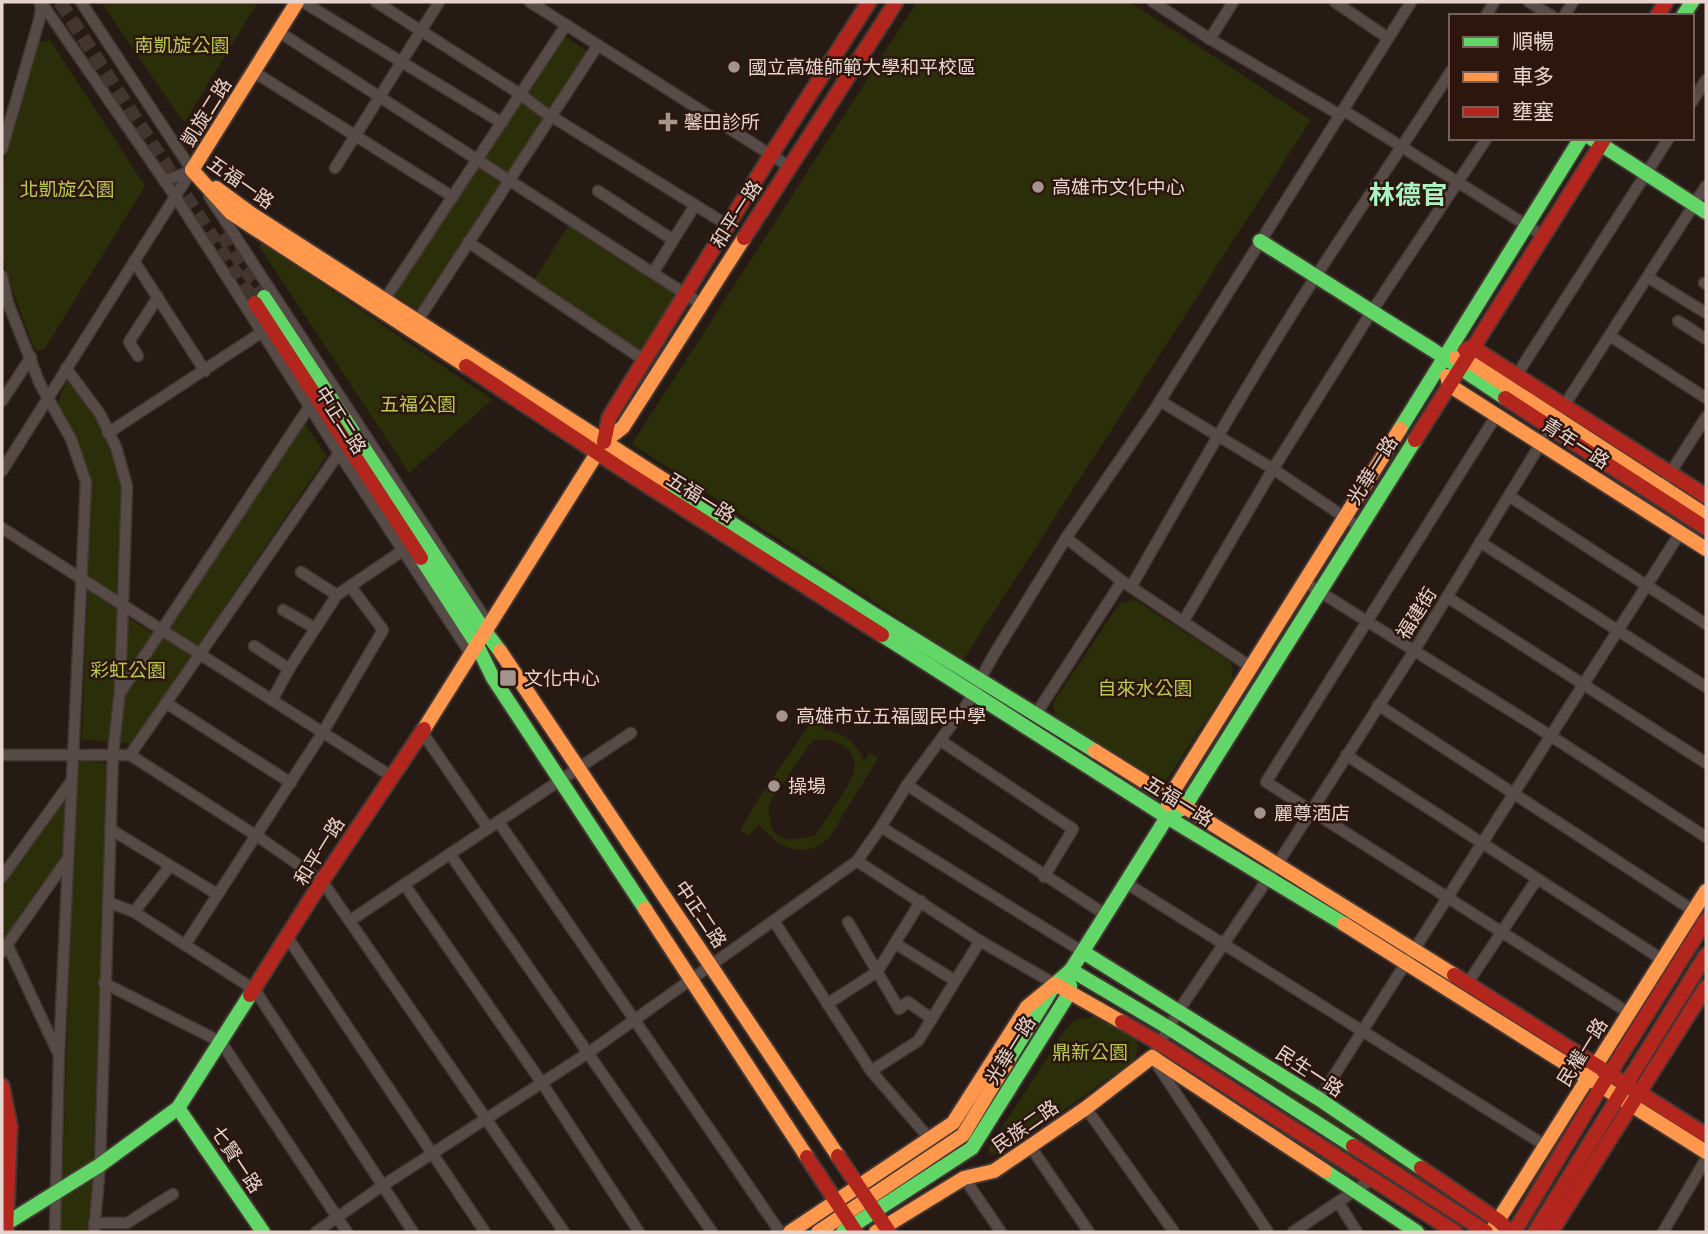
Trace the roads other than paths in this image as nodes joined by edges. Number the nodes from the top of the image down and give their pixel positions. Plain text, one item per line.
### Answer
1 (41, 2) edge
2 (81, 2) edge
3 (300, 2) edge
4 (376, 2) edge
5 (439, 2) edge
6 (530, 2) edge
7 (869, 2) edge
8 (896, 2) edge
9 (1153, 2) edge
10 (1233, 2) edge
11 (1335, 2) edge
12 (1410, 2) edge
13 (1530, 2) edge
14 (1549, 14) edge
15 (566, 24) junction
16 (421, 29) junction
17 (279, 32) junction
18 (1388, 38) junction
19 (1210, 39) junction
20 (598, 45) junction
21 (400, 62) junction
22 (254, 72) junction
23 (1449, 74) edge
24 (1706, 80) edge
25 (520, 94) junction
26 (380, 97) junction
27 (1694, 99) edge
28 (1341, 113) junction
29 (552, 115) junction
30 (502, 123) junction
31 (355, 136) junction
32 (1486, 140) edge
33 (1580, 140) edge
34 (1599, 140) edge
35 (1668, 140) edge
36 (1403, 148) junction
37 (2, 149) edge
38 (771, 155) junction
39 (477, 161) junction
40 (790, 167) junction
41 (335, 168) dead end
42 (192, 170) junction
43 (1647, 174) junction
44 (164, 181) junction
45 (508, 181) junction
46 (1459, 183) junction
47 (1706, 186) edge
48 (598, 191) dead end
49 (175, 196) junction
50 (453, 197) junction
51 (695, 205) junction
52 (1700, 208) edge
53 (1527, 225) junction
54 (729, 226) junction
55 (1542, 234) junction
56 (673, 240) junction
57 (1261, 241) junction
58 (468, 242) junction
59 (134, 261) junction
60 (653, 273) junction
61 (2, 276) edge
62 (1316, 276) junction
63 (1649, 278) junction
64 (685, 294) junction
65 (158, 297) junction
66 (260, 300) tunnel mouth
67 (382, 304) junction
68 (701, 304) junction
69 (1372, 311) junction
70 (1706, 313) edge
71 (1678, 321) dead end
72 (414, 325) junction
73 (262, 332) junction
74 (1610, 336) junction
75 (1706, 339) edge
76 (138, 356) dead end
77 (30, 357) junction
78 (1444, 357) junction
79 (1465, 358) junction
80 (644, 360) junction
81 (66, 368) junction
82 (205, 370) junction
83 (1516, 376) junction
84 (1449, 385) junction
85 (49, 396) junction
86 (1706, 398) edge
87 (2, 401) edge
88 (1160, 401) junction
89 (309, 407) junction
90 (1496, 416) junction
91 (1557, 417) junction
92 (1706, 417) edge
93 (108, 433) junction
94 (1219, 435) junction
95 (1541, 443) junction
96 (601, 447) junction
97 (339, 453) junction
98 (1273, 469) junction
99 (2, 471) edge
100 (1670, 473) junction
101 (1658, 491) junction
102 (1508, 496) junction
103 (1706, 496) edge
104 (1646, 511) junction
105 (1706, 515) edge
106 (1345, 517) junction
107 (1359, 527) junction
108 (2, 528) edge
109 (1706, 528) edge
110 (1680, 533) junction
111 (1066, 538) junction
112 (1479, 541) junction
113 (1706, 549) edge
114 (402, 551) junction
115 (301, 572) dead end
116 (82, 579) junction
117 (1304, 582) junction
118 (1127, 584) junction
119 (1647, 586) junction
120 (351, 587) junction
121 (1318, 591) junction
122 (337, 596) junction
123 (1447, 597) junction
124 (124, 606) junction
125 (283, 610) dead end
126 (1183, 622) junction
127 (1366, 622) junction
128 (1706, 624) edge
129 (315, 628) junction
130 (162, 630) junction
131 (1618, 631) junction
132 (480, 637) junction
133 (254, 646) dead end
134 (1414, 651) junction
135 (199, 654) junction
136 (1251, 667) junction
137 (289, 669) junction
138 (980, 679) junction
139 (1584, 684) junction
140 (1706, 687) edge
141 (120, 691) junction
142 (973, 693) junction
143 (272, 700) junction
144 (166, 703) junction
145 (1378, 705) junction
146 (1036, 714) junction
147 (323, 732) junction
148 (422, 732) junction
149 (631, 733) dead end
150 (1550, 736) junction
151 (941, 741) junction
152 (113, 753) junction
153 (75, 754) junction
154 (2, 755) edge
155 (130, 755) junction
156 (1346, 755) junction
157 (1706, 763) edge
158 (580, 767) junction
159 (391, 776) junction
160 (561, 780) junction
161 (70, 782) junction
162 (291, 783) junction
163 (907, 785) junction
164 (1514, 794) junction
165 (1169, 799) junction
166 (1184, 808) junction
167 (1310, 811) junction
168 (1167, 817) junction
169 (498, 821) junction
170 (881, 827) junction
171 (488, 828) junction
172 (110, 829) junction
173 (257, 836) junction
174 (1706, 837) edge
175 (1482, 843) junction
176 (450, 854) junction
177 (67, 860) junction
178 (857, 861) junction
179 (1277, 863) junction
180 (170, 866) junction
181 (2, 877) edge
182 (1044, 877) junction
183 (1269, 877) junction
184 (1537, 879) junction
185 (322, 881) junction
186 (1126, 883) junction
187 (404, 884) junction
188 (1706, 891) edge
189 (217, 894) junction
190 (1448, 897) junction
191 (921, 901) junction
192 (108, 902) junction
193 (1694, 911) junction
194 (134, 912) junction
195 (1106, 915) junction
196 (351, 920) junction
197 (1706, 920) edge
198 (774, 921) junction
199 (848, 922) dead end
200 (1502, 932) junction
201 (288, 938) junction
202 (981, 941) junction
203 (1223, 943) junction
204 (896, 944) junction
205 (185, 946) junction
206 (5, 948) edge
207 (1414, 950) junction
208 (1083, 952) junction
209 (1706, 955) edge
210 (1662, 960) junction
211 (1405, 963) junction
212 (712, 965) junction
213 (1072, 970) junction
214 (877, 972) junction
215 (692, 979) junction
216 (954, 980) junction
217 (104, 983) junction
218 (1055, 984) junction
219 (1467, 985) junction
220 (1706, 987) edge
221 (255, 990) junction
222 (1070, 992) junction
223 (827, 1004) junction
224 (1179, 1010) junction
225 (1629, 1013) junction
226 (932, 1018) junction
227 (635, 1020) junction
228 (1169, 1028) junction
229 (1362, 1031) junction
230 (221, 1042) junction
231 (1159, 1043) junction
232 (589, 1053) junction
233 (59, 1054) junction
234 (1152, 1057) junction
235 (1596, 1066) junction
236 (871, 1070) junction
237 (1609, 1074) junction
238 (1588, 1079) junction
239 (542, 1083) junction
240 (1625, 1084) junction
241 (2, 1086) edge
242 (1601, 1087) junction
243 (1617, 1097) junction
244 (1319, 1099) junction
245 (1635, 1099) junction
246 (178, 1108) junction
247 (1086, 1108) junction
248 (485, 1119) junction
249 (963, 1135) joint
250 (1706, 1135) edge
251 (929, 1138) junction
252 (1030, 1146) junction
253 (1546, 1146) junction
254 (972, 1148) joint
255 (1706, 1153) edge
256 (431, 1154) junction
257 (1706, 1159) edge
258 (100, 1165) junction
259 (964, 1178) junction
260 (1371, 1180) junction
261 (382, 1186) junction
262 (859, 1186) junction
263 (57, 1191) junction
264 (1354, 1192) junction
265 (173, 1194) dead end
266 (835, 1201) junction
267 (1338, 1202) junction
268 (871, 1205) junction
269 (337, 1217) junction
270 (849, 1226) edge
271 (7, 1228) edge
272 (94, 1228) edge
273 (1492, 1228) edge
274 (884, 1230) edge
275 (55, 1232) edge
276 (263, 1232) edge
277 (316, 1232) edge
278 (347, 1232) edge
279 (413, 1232) edge
280 (485, 1232) edge
281 (564, 1232) edge
282 (639, 1232) edge
283 (712, 1232) edge
284 (780, 1232) edge
285 (790, 1232) edge
286 (818, 1232) edge
287 (1001, 1232) edge
288 (1089, 1232) edge
289 (1174, 1232) edge
290 (1268, 1232) edge
291 (1293, 1232) edge
292 (1357, 1232) edge
293 (1417, 1232) edge
294 (1455, 1232) edge
295 (1512, 1232) edge
296 (1535, 1232) edge
297 (1551, 1232) edge
298 (1662, 1232) edge

1 - 37 street
1 - 44 street, 中正二路
2 - 42 street, 中正二路
3 - 17 street, 凱旋二路
3 - 21 street
4 - 16 street
5 - 16 street
6 - 15 street
7 - 38 street, 和平一路
8 - 40 street, 和平一路
9 - 19 street
10 - 19 street
11 - 18 street
12 - 18 street
13 - 14 street
15 - 20 street
15 - 25 street
16 - 21 street
16 - 25 street
17 - 22 street, 凱旋二路
17 - 26 street
18 - 28 street
19 - 28 street
20 - 29 street
20 - 38 street
21 - 26 street
21 - 30 street
22 - 31 street
22 - 42 street, 凱旋二路
23 - 36 street
24 - 27 street
25 - 29 street
25 - 30 street
26 - 31 street
26 - 39 street
28 - 36 street
28 - 57 street
29 - 45 street
29 - 51 street
30 - 39 street
31 - 41 street
31 - 50 street
32 - 46 street
33 - 53 street, 光華一路
34 - 43 street
34 - 55 street, 光華一路
35 - 43 street
36 - 46 street
36 - 62 street
38 - 40 street
38 - 54 street, 和平一路
39 - 45 street
39 - 50 street
40 - 68 street, 和平一路
42 - 44 street
42 - 49 street
42 - 67 street, 五福一路
42 - 132 street, 中正二路
43 - 52 street
43 - 83 street
44 - 49 street, 中正二路
45 - 58 street
45 - 60 street
46 - 53 street
46 - 69 street
47 - 52 street, 福建街
48 - 56 street
49 - 59 street
49 - 73 street, 中正二路
50 - 67 street
51 - 54 street
51 - 56 street
52 - 63 street, 福建街
53 - 55 street
53 - 78 street, 光華一路
54 - 64 street, 和平一路
55 - 79 street, 光華一路
56 - 60 street
57 - 62 street, 青年一路
57 - 88 street
58 - 72 street
58 - 80 street
59 - 65 street
59 - 81 street
60 - 64 street
61 - 77 street
62 - 69 street, 青年一路
62 - 94 street
63 - 70 street
63 - 74 street, 福建街
64 - 68 street
64 - 80 street, 和平一路
65 - 76 street
65 - 82 street
66 - 132 street, 中正二路
67 - 72 street, 五福一路
68 - 96 street, 和平一路
69 - 78 street, 青年一路
69 - 98 street
71 - 75 street
72 - 96 street, 五福一路
73 - 82 street
73 - 89 street, 中正二路
74 - 86 street
74 - 91 street, 福建街
77 - 85 street
77 - 87 street
78 - 79 street
78 - 79 street, 青年一路
78 - 84 street
78 - 106 street, 光華一路
79 - 83 street, 青年一路
79 - 84 street, 光華一路
79 - 91 street, 青年一路
80 - 96 street, 和平一路
81 - 85 street
81 - 93 street
82 - 93 street
83 - 91 street, 青年一路
84 - 90 street, 青年一路
84 - 107 street, 光華一路
85 - 99 street
85 - 116 street
88 - 94 street
88 - 111 street
89 - 97 street, 中正二路
89 - 130 street
90 - 95 street, 青年一路
90 - 127 street
91 - 95 street, 福建街
91 - 100 street, 青年一路
91 - 101 street, 青年一路
92 - 100 street
93 - 124 street
94 - 98 street
94 - 118 street
95 - 102 street, 福建街
95 - 104 street, 青年一路
96 - 132 street, 和平一路
96 - 138 street, 五福一路
96 - 142 street, 五福一路
97 - 114 street, 中正二路
97 - 135 street
98 - 106 street
98 - 126 street
100 - 101 street
100 - 103 street, 青年一路
101 - 104 street
101 - 105 street, 青年一路
101 - 109 street, 青年一路
102 - 112 street, 福建街
102 - 119 street
104 - 110 street, 青年一路
106 - 107 street
106 - 117 street, 光華一路
107 - 121 street, 光華一路
108 - 116 street
110 - 113 street, 青年一路
110 - 119 street
111 - 118 street
111 - 138 street
112 - 123 street, 福建街
112 - 131 street
114 - 120 street
114 - 132 street, 中正二路
115 - 122 street
116 - 124 street
116 - 153 street
117 - 121 street
117 - 136 street, 光華一路
118 - 126 street
118 - 146 street
119 - 128 street
119 - 131 street
120 - 122 street
120 - 147 street
121 - 127 street
121 - 166 street, 光華一路
122 - 129 street
123 - 134 street, 福建街
123 - 139 street
124 - 130 street
124 - 141 street
125 - 129 street
126 - 136 street
127 - 134 street
127 - 167 street
129 - 137 street
130 - 135 street
130 - 141 street
131 - 139 street
131 - 140 street
132 - 148 street, 和平一路
132 - 158 street, 中正二路
132 - 160 street, 中正二路
133 - 137 street
134 - 145 street, 福建街
134 - 150 street
135 - 143 street
135 - 144 street
136 - 165 street, 光華一路
137 - 143 street
138 - 142 street
138 - 146 street, 五福一路
139 - 150 street
139 - 157 street
141 - 152 street
142 - 151 street
142 - 168 street, 五福一路
143 - 147 street
144 - 155 street
144 - 162 street
145 - 156 street, 福建街
145 - 164 street
146 - 165 street, 五福一路
147 - 159 street
147 - 162 street
148 - 159 street, 和平一路
148 - 171 street
149 - 158 street
150 - 164 street
150 - 174 street
151 - 163 street
151 - 182 street
152 - 153 street
152 - 155 street
152 - 172 street
153 - 154 street
153 - 161 street
155 - 173 street
156 - 167 street, 福建街
156 - 175 street
158 - 160 street
158 - 212 street, 中正二路
159 - 185 street, 和平一路
160 - 169 street
160 - 215 street, 中正二路
161 - 177 street
161 - 181 street
162 - 173 street
163 - 170 street
163 - 182 street
164 - 175 street
164 - 193 street
165 - 166 street, 五福一路
165 - 168 street, 光華一路
166 - 168 street
166 - 179 street, 五福一路
167 - 179 street, 福建街
167 - 190 street
168 - 183 street, 五福一路
168 - 186 street, 光華一路
169 - 171 street
169 - 227 street
170 - 178 street
170 - 208 street
171 - 176 street
172 - 180 street
172 - 192 street
173 - 185 street
173 - 189 street
175 - 184 street
175 - 190 street
176 - 187 street
176 - 232 street
177 - 206 street
177 - 233 street
178 - 191 street
178 - 198 street
179 - 183 street, 福建街
179 - 207 street, 五福一路
180 - 189 street
180 - 194 street
182 - 195 street
183 - 203 street, 福建街
183 - 211 street, 五福一路
184 - 200 street
184 - 210 street
185 - 196 street
185 - 201 street, 和平一路
186 - 195 street, 光華一路
186 - 203 street
187 - 196 street
187 - 239 street
188 - 193 street, 民權一路
189 - 205 street
190 - 200 street
190 - 207 street
191 - 202 street
191 - 204 street
192 - 194 street
192 - 217 street
193 - 210 street, 民權一路
194 - 205 street
195 - 208 street, 光華一路
196 - 248 street
197 - 237 street, 民權一路
198 - 212 street
198 - 223 street
199 - 214 street
200 - 219 street
200 - 225 street
201 - 221 street, 和平一路
201 - 256 street
202 - 216 street
202 - 218 street
203 - 224 street, 福建街
203 - 229 street
204 - 214 street
204 - 216 street
205 - 221 street
206 - 233 street
207 - 211 street
207 - 219 street, 五福一路
208 - 213 street, 光華一路
208 - 224 street, 民生一路
209 - 240 street
210 - 225 street, 民權一路
211 - 229 street
211 - 238 street, 五福一路
212 - 215 street
212 - 262 street, 中正二路
213 - 218 street, 光華一路
213 - 222 street, 光華一路
213 - 228 street, 民生一路
214 - 223 street
214 - 226 street
215 - 227 street
215 - 266 street, 中正二路
216 - 226 street
217 - 230 street
217 - 258 street
218 - 222 street
218 - 249 street, 光華一路
218 - 251 street, 光華一路
219 - 235 street, 五福一路
220 - 245 street
221 - 230 street, 和平一路
221 - 261 street
222 - 231 street
222 - 254 street, 光華一路
223 - 236 street
224 - 228 street, 福建街
224 - 244 street, 民生一路
225 - 235 street, 民權一路
226 - 236 street
227 - 232 street
227 - 284 street
228 - 231 street, 福建街
228 - 273 street, 民生一路
229 - 244 street
229 - 253 street
230 - 246 street, 和平一路
230 - 269 street
231 - 234 street, 福建街
231 - 260 street
232 - 239 street
232 - 283 street
233 - 263 street
234 - 247 street, 民族二路
234 - 264 street
234 - 290 street
235 - 237 street, 五福一路
235 - 238 street, 民權一路
236 - 251 street
237 - 240 street, 五福一路
237 - 242 street, 民權一路
238 - 242 street, 五福一路
238 - 253 street, 民權一路
239 - 248 street
239 - 282 street
240 - 243 street
240 - 245 street, 五福一路
241 - 271 street
242 - 243 street, 五福一路
242 - 295 street, 民權一路
243 - 245 street, 五福一路
243 - 296 street
244 - 273 street, 民生一路
245 - 250 street
245 - 255 street
245 - 297 street
246 - 258 street, 和平一路
246 - 276 street, 七賢一路
247 - 252 street, 民族二路
247 - 289 street
248 - 256 street
248 - 281 street
249 - 268 street, 民族二路
251 - 262 street
252 - 259 street, 民族二路
252 - 288 street
253 - 273 street, 民權一路
254 - 268 street, 民族二路
256 - 261 street
256 - 280 street
257 - 298 street
258 - 263 street, 和平一路
258 - 272 street
259 - 274 street, 民族二路
259 - 287 street
260 - 264 street
260 - 294 street
261 - 269 street
261 - 279 street
262 - 266 street
262 - 268 street, 中正二路
263 - 271 street, 和平一路
263 - 275 street
264 - 267 street
264 - 293 street
265 - 272 street
266 - 270 street, 中正二路
266 - 285 street
267 - 291 street
267 - 292 street
268 - 270 street, 民族二路
268 - 274 street, 中正二路
269 - 277 street
269 - 278 street
270 - 286 street, 民族二路
273 - 295 street, 民生一路

